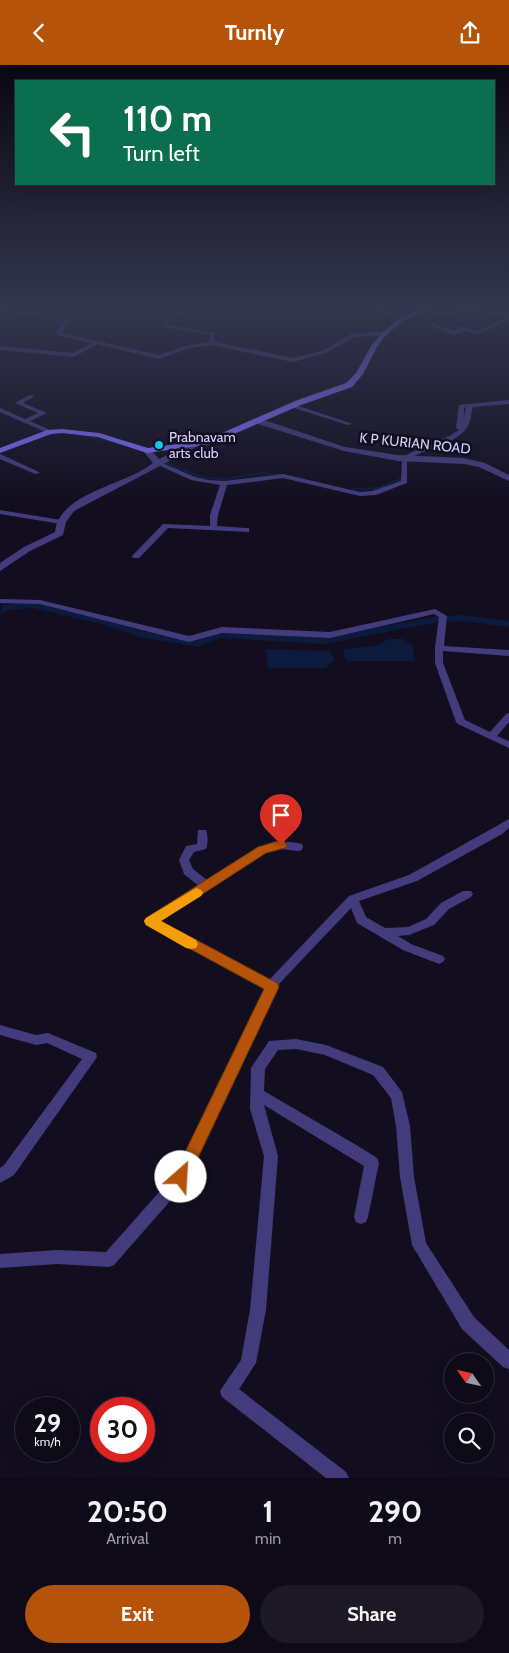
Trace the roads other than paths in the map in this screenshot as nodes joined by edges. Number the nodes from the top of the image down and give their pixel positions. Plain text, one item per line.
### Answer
1 (359, 374) edge
2 (32, 396) dead end
3 (509, 402) edge
4 (293, 406) junction
5 (0, 410) edge
6 (25, 421) junction
7 (258, 421) junction
8 (350, 424) dead end
9 (50, 432) junction
10 (196, 445) junction
11 (0, 451) edge
12 (147, 451) junction
13 (0, 456) edge
14 (401, 459) junction
15 (158, 463) junction
16 (37, 473) dead end
17 (509, 478) edge
18 (224, 483) junction
19 (0, 512) edge
20 (61, 522) junction
21 (213, 529) junction
22 (246, 530) dead end
23 (136, 556) dead end
24 (0, 568) edge
25 (0, 601) edge
26 (439, 648) junction
27 (509, 653) edge
28 (509, 716) edge
29 (492, 736) junction
30 (509, 745) edge
31 (509, 823) edge
32 (202, 833) dead end
33 (298, 847) dead end
34 (207, 887) junction
35 (467, 894) dead end
36 (353, 899) junction
37 (383, 933) junction
38 (439, 959) dead end
39 (272, 987) junction
40 (0, 1030) edge
41 (257, 1094) junction
42 (0, 1176) edge
43 (361, 1217) dead end
44 (0, 1261) edge
45 (509, 1361) edge
46 (340, 1478) edge

1 - 4 main road
2 - 6 street
3 - 14 street
4 - 7 main road
4 - 8 street
5 - 6 street
6 - 9 street
7 - 10 main road
7 - 14 street, K P KURIAN ROAD
9 - 11 main road
9 - 12 main road
10 - 12 main road
10 - 15 street
12 - 15 street
13 - 16 street
14 - 17 street, K P KURIAN ROAD
14 - 18 street
15 - 18 street
15 - 20 street
18 - 21 street
19 - 20 street
20 - 24 street
21 - 22 street
21 - 23 street
25 - 26 street
26 - 27 street
26 - 29 street
28 - 29 street
29 - 30 street
31 - 36 street
32 - 34 street
33 - 34 street
34 - 39 street
35 - 37 street
36 - 37 street
36 - 39 street
37 - 38 street
39 - 44 street
40 - 42 street
41 - 43 street
41 - 45 street
41 - 46 street

